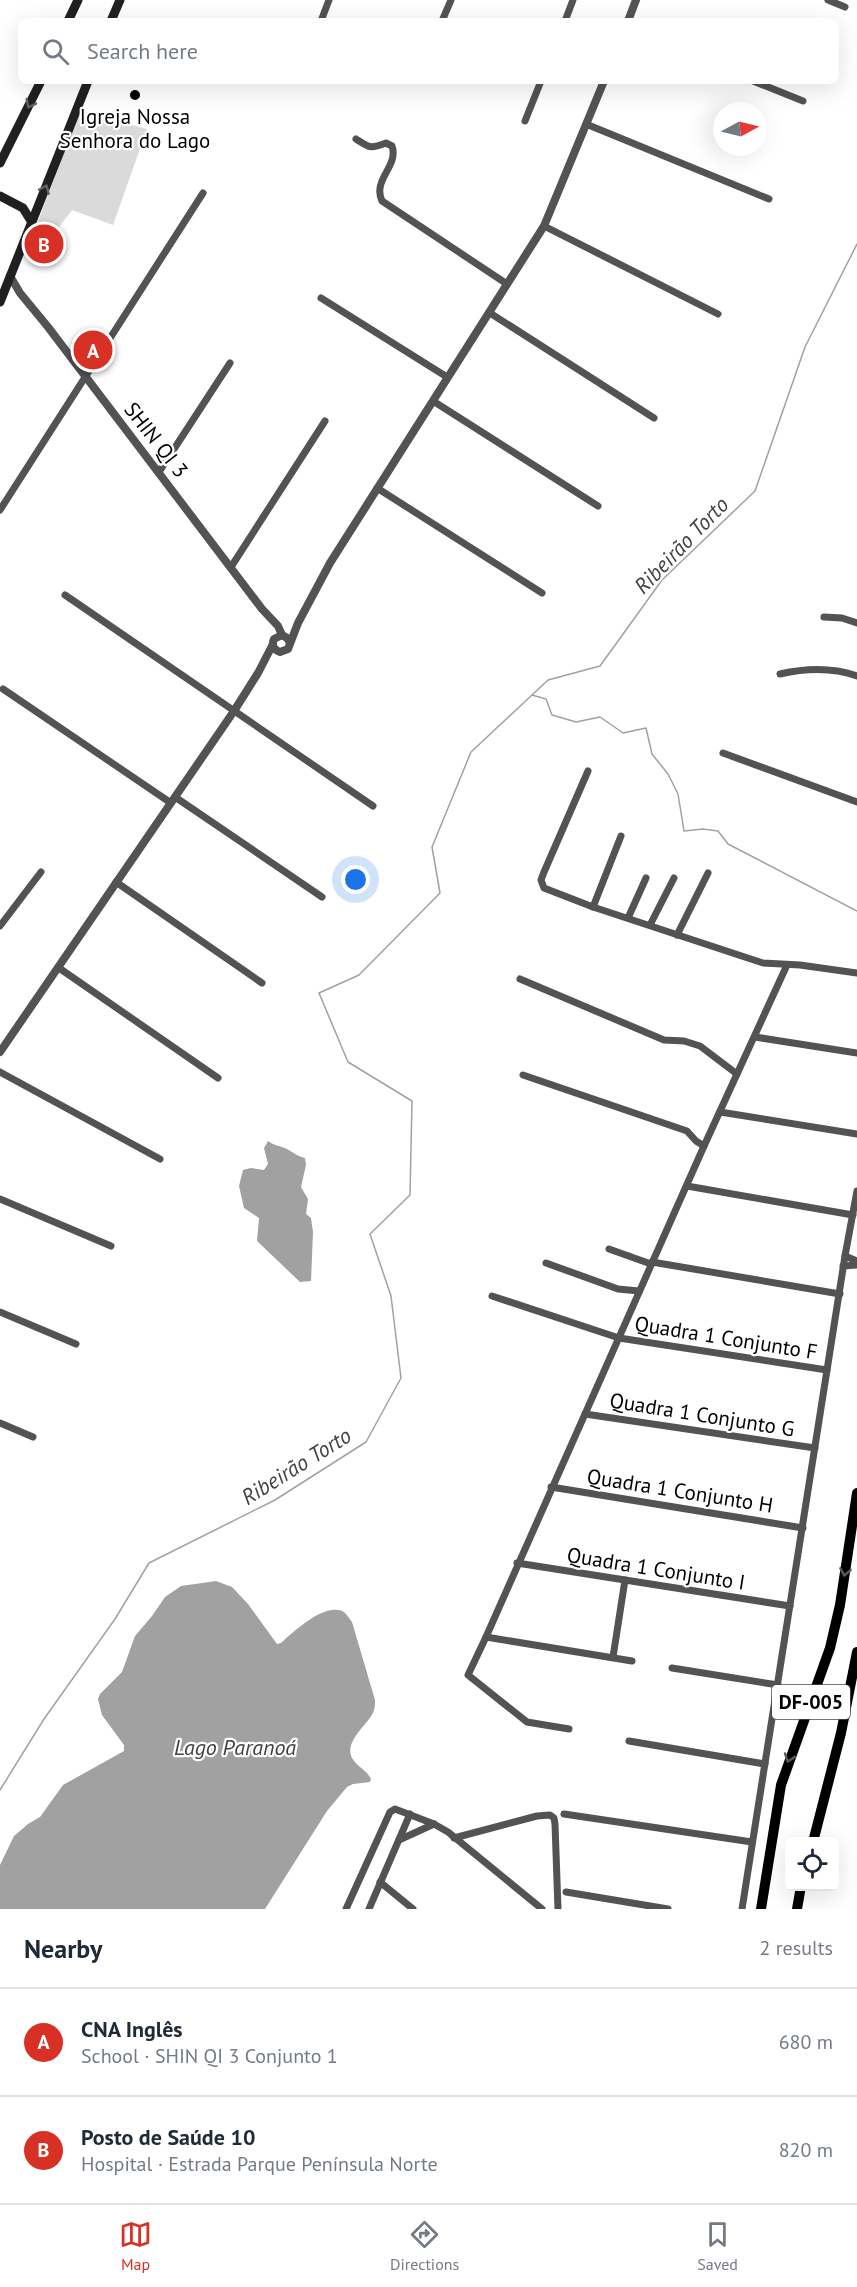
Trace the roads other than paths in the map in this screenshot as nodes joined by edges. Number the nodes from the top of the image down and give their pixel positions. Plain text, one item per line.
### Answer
1 (78, 0) edge
2 (120, 0) edge
3 (329, 0) edge
4 (451, 0) edge
5 (573, 0) edge
6 (636, 0) edge
7 (828, 0) edge
8 (844, 7) dead end
9 (69, 18) edge
10 (112, 18) edge
11 (322, 18) edge
12 (443, 18) edge
13 (566, 18) edge
14 (629, 18) edge
15 (40, 84) edge
16 (87, 84) edge
17 (540, 84) edge
18 (603, 84) edge
19 (760, 84) edge
20 (803, 101) dead end
21 (525, 121) dead end
22 (586, 124) junction
23 (356, 139) dead end
24 (0, 164) edge
25 (203, 193) dead end
26 (0, 196) edge
27 (769, 199) dead end
28 (31, 221) junction
29 (544, 226) junction
30 (10, 276) junction
31 (507, 284) junction
32 (4, 290) junction
33 (20, 293) junction
34 (321, 298) dead end
35 (0, 302) edge
36 (490, 313) junction
37 (718, 314) dead end
38 (230, 363) dead end
39 (85, 377) junction
40 (447, 377) junction
41 (433, 401) junction
42 (654, 418) dead end
43 (325, 421) dead end
44 (159, 472) junction
45 (377, 488) junction
46 (598, 506) dead end
47 (0, 510) edge
48 (231, 567) junction
49 (542, 593) dead end
50 (65, 595) dead end
51 (262, 609) junction
52 (824, 617) dead end
53 (298, 623) junction
54 (857, 623) edge
55 (282, 635) junction
56 (273, 643) junction
57 (290, 643) junction
58 (280, 652) junction
59 (258, 673) junction
60 (780, 674) dead end
61 (857, 676) edge
62 (3, 689) dead end
63 (234, 711) junction
64 (723, 753) dead end
65 (588, 771) dead end
66 (173, 800) junction
67 (857, 802) edge
68 (373, 806) dead end
69 (621, 836) dead end
70 (41, 872) dead end
71 (708, 873) dead end
72 (646, 878) dead end
73 (674, 879) dead end
74 (116, 882) junction
75 (322, 897) dead end
76 (593, 907) junction
77 (628, 918) junction
78 (650, 925) junction
79 (0, 926) edge
80 (677, 935) junction
81 (787, 965) junction
82 (58, 968) junction
83 (857, 973) edge
84 (520, 979) dead end
85 (262, 983) dead end
86 (755, 1037) junction
87 (0, 1052) edge
88 (857, 1053) edge
89 (0, 1072) edge
90 (737, 1074) junction
91 (523, 1075) dead end
92 (218, 1078) dead end
93 (720, 1112) junction
94 (857, 1134) edge
95 (704, 1146) junction
96 (160, 1159) dead end
97 (687, 1186) junction
98 (857, 1191) edge
99 (0, 1199) edge
100 (853, 1215) junction
101 (111, 1246) dead end
102 (609, 1249) dead end
103 (845, 1256) junction
104 (857, 1261) edge
105 (546, 1263) dead end
106 (652, 1263) junction
107 (857, 1265) edge
108 (843, 1266) junction
109 (639, 1291) junction
110 (840, 1294) junction
111 (492, 1296) dead end
112 (0, 1312) edge
113 (619, 1338) junction
114 (76, 1344) dead end
115 (827, 1370) junction
116 (585, 1414) junction
117 (0, 1423) edge
118 (33, 1437) dead end
119 (815, 1448) junction
120 (551, 1487) junction
121 (857, 1493) edge
122 (803, 1528) junction
123 (517, 1563) junction
124 (625, 1580) junction
125 (790, 1606) junction
126 (486, 1637) junction
127 (857, 1652) edge
128 (613, 1658) junction
129 (632, 1661) dead end
130 (672, 1668) dead end
131 (778, 1685) junction
132 (569, 1729) dead end
133 (629, 1742) dead end
134 (765, 1764) junction
135 (410, 1814) junction
136 (564, 1814) dead end
137 (434, 1824) junction
138 (814, 1837) edge
139 (454, 1838) junction
140 (399, 1840) junction
141 (752, 1842) junction
142 (380, 1882) junction
143 (800, 1891) edge
144 (566, 1892) dead end
145 (346, 1909) edge
146 (369, 1909) edge
147 (413, 1909) edge
148 (542, 1909) edge
149 (558, 1909) edge
150 (668, 1909) edge
151 (742, 1909) edge
152 (761, 1909) edge
153 (797, 1909) edge

1 - 9 main road
2 - 10 main road
3 - 11 street
4 - 12 street
5 - 13 street
6 - 14 street
7 - 8 street
15 -> 24 main road
28 -> 16 main road
17 - 21 street
18 - 22 street
19 - 20 street
22 - 27 street
22 - 29 street
23 - 31 street
25 - 39 street
26 - 28 main road
28 - 30 main road
29 - 31 street
29 - 37 street
30 - 32 main road
30 - 33 street, SHIN QI 3
31 - 36 street
32 - 33 street
32 - 35 main road
33 - 39 street, SHIN QI 3
34 - 40 street
36 - 40 street
36 - 42 street
38 - 44 street
39 - 44 street, SHIN QI 3
39 - 47 street
40 - 41 street
41 - 45 street
41 - 46 street
43 - 48 street
44 - 48 street, SHIN QI 3
45 - 49 street
45 - 53 street
48 - 51 street, SHIN QI 3
50 - 63 street
51 - 55 street, SHIN QI 3
51 - 56 street, SHIN QI 3
52 - 54 street
53 - 55 street
53 - 57 street
55 - 56 street
55 - 57 street
56 - 58 street
56 - 59 street
57 - 58 street
58 - 59 street
59 - 63 street
60 - 61 street
62 - 66 street
63 - 66 street
63 - 68 street
64 - 67 street
65 - 76 street
66 - 74 street
66 - 75 street
69 - 76 street
70 - 79 street
71 - 80 street
72 - 77 street
73 - 78 street
74 - 82 street
74 - 85 street
76 - 77 street
77 - 78 street
78 - 80 street
80 - 81 street
81 - 83 street
81 - 86 street
82 - 87 street
82 - 92 street
84 - 90 street
86 - 88 street
86 - 90 street
89 - 96 street
90 - 93 street
91 - 95 street
93 - 94 street
93 - 95 street
95 - 97 street
97 - 100 street
97 - 106 street
98 - 100 street
99 - 101 street
100 - 103 street
102 - 106 street
103 - 104 street
103 - 108 street
105 - 109 street
106 - 109 street
106 - 110 street
107 - 108 street
108 - 110 street
109 - 113 street
110 - 115 street
111 - 113 street, Quadra 1 Conjunto F
112 - 114 street
113 - 115 street, Quadra 1 Conjunto F
113 - 116 street
115 - 119 street
116 - 119 street, Quadra 1 Conjunto G
116 - 120 street
117 - 118 street
119 - 122 street
120 - 122 street, Quadra 1 Conjunto H
120 - 123 street
121 -> 152 main road, DF-005
122 - 125 street
123 - 124 street, Quadra 1 Conjunto I
123 - 126 street
124 - 125 street, Quadra 1 Conjunto I
124 - 128 street
125 - 131 street
126 - 128 street
126 - 132 street
127 - 138 main road, DF-005
128 - 129 street
130 - 131 street
131 - 134 street
133 - 134 street
134 - 141 street
135 - 137 street
135 - 140 street
135 - 145 street
136 - 141 street
137 - 139 street
137 - 140 street
139 - 148 street
139 - 149 street
140 - 142 street
141 - 151 street
142 - 146 street
142 - 147 street
143 - 153 main road
144 - 150 street

